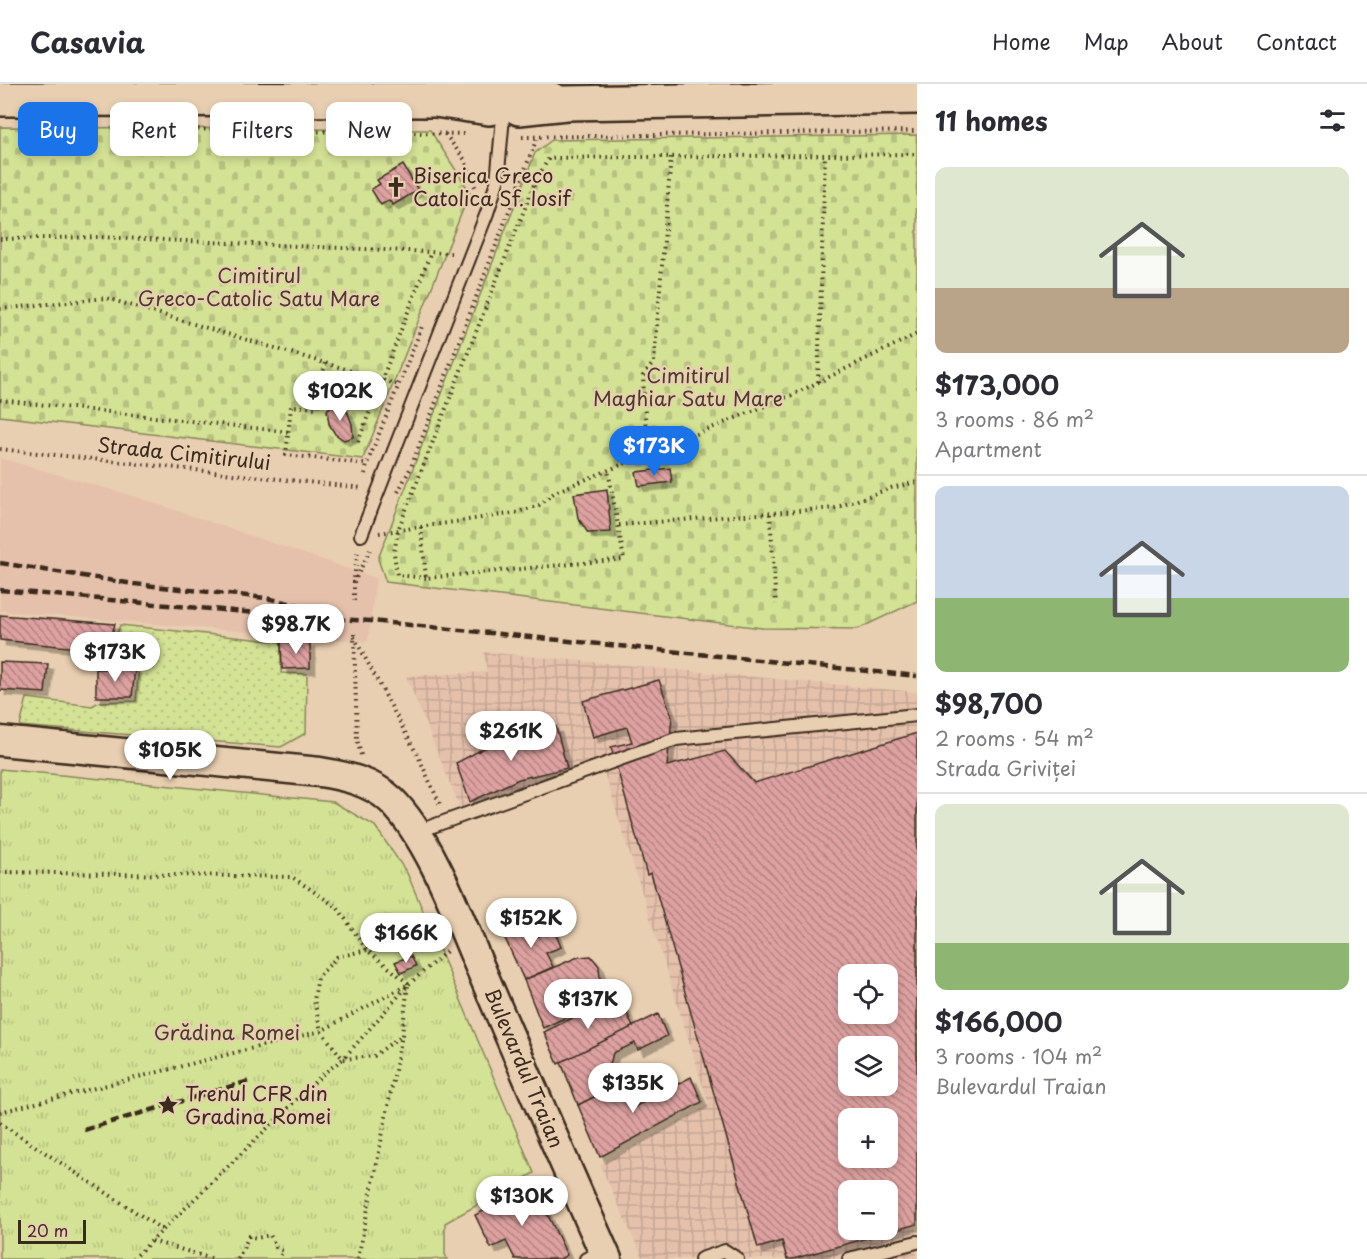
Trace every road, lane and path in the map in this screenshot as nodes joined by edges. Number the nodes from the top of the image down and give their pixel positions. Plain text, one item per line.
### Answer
1 (257, 92) edge
2 (917, 97) edge
3 (0, 99) edge
4 (504, 104) junction
5 (198, 129) edge
6 (917, 131) edge
7 (444, 133) dead end
8 (537, 138) dead end
9 (917, 154) edge
10 (825, 156) junction
11 (671, 157) junction
12 (0, 239) edge
13 (431, 252) junction
14 (451, 253) dead end
15 (0, 309) edge
16 (917, 334) edge
17 (325, 363) junction
18 (381, 379) junction
19 (818, 382) junction
20 (399, 384) dead end
21 (0, 400) edge
22 (290, 432) junction
23 (358, 442) dead end
24 (0, 449) edge
25 (647, 454) junction
26 (366, 464) dead end
27 (608, 470) junction
28 (917, 482) edge
29 (364, 488) dead end
30 (770, 514) junction
31 (619, 525) junction
32 (421, 527) junction
33 (398, 530) junction
34 (378, 533) dead end
35 (361, 535) dead end
36 (426, 578) junction
37 (776, 604) dead end
38 (917, 715) edge
39 (0, 741) edge
40 (353, 767) junction
41 (448, 821) junction
42 (416, 832) junction
43 (0, 872) edge
44 (453, 946) dead end
45 (367, 950) junction
46 (409, 984) junction
47 (321, 1031) junction
48 (402, 1035) junction
49 (344, 1059) junction
50 (0, 1112) edge
51 (0, 1123) edge
52 (163, 1230) junction
53 (152, 1241) junction
54 (917, 1242) edge
55 (599, 1257) edge
56 (133, 1259) edge
57 (214, 1259) edge
58 (238, 1259) edge
59 (279, 1259) edge
60 (358, 1259) edge
61 (701, 1259) edge
62 (737, 1259) edge
63 (849, 1259) edge

1 - 3 main road
1 - 4 main road
2 - 4 main road
4 - 35 lane
5 - 7 path
6 - 8 path
9 - 10 path
10 - 11 path
10 - 19 path
11 - 25 path
11 - 33 path
12 - 13 path
13 - 14 path
13 - 18 path
15 - 17 path
16 - 19 path
17 - 18 path
17 - 22 path
18 - 20 path
18 - 23 path
19 - 25 path
21 - 22 path
22 - 26 path
24 - 29 path, Strada Cimitirului
25 - 27 path
27 - 31 path
27 - 32 path
28 - 30 path
30 - 31 path
30 - 37 path
31 - 36 path
32 - 33 path
32 - 36 path
33 - 34 path
33 - 36 path
38 - 41 lane
39 - 40 street, Bulevardul Traian
40 - 41 path
40 - 42 street, Bulevardul Traian
41 - 42 lane
42 - 55 street, Bulevardul Traian
43 - 45 path
44 - 46 path
45 - 46 path
45 - 47 path
46 - 47 path
46 - 48 path
46 - 49 path
47 - 49 path
47 - 50 path
48 - 49 path
48 - 60 path
49 - 52 path
51 - 52 path
52 - 53 path
53 - 56 path
53 - 57 path
54 - 63 lane
58 - 59 path
61 - 62 lane

